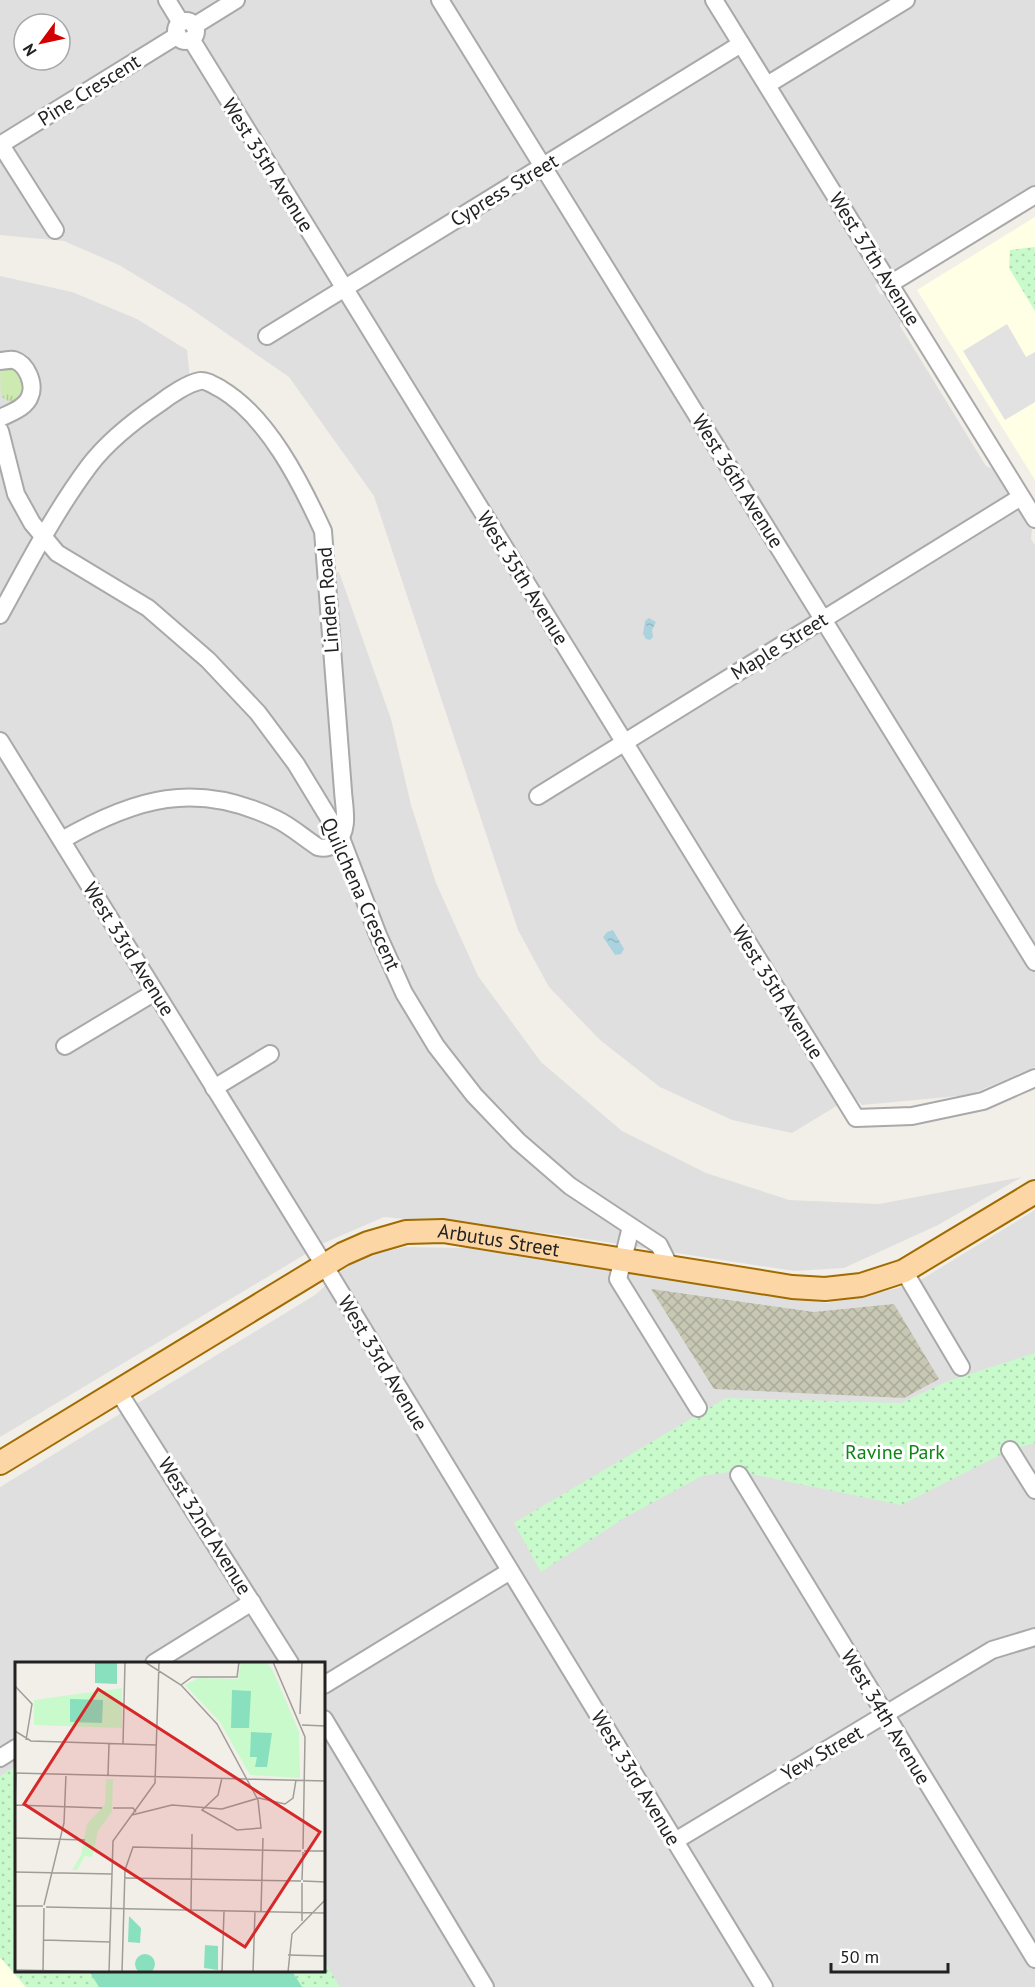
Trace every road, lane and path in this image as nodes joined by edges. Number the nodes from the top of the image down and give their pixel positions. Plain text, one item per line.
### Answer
1 (167, 0) edge
2 (236, 0) edge
3 (440, 0) edge
4 (714, 0) edge
5 (906, 0) edge
6 (186, 31) junction
7 (741, 44) junction
8 (767, 85) junction
9 (0, 145) edge
10 (544, 166) junction
11 (1035, 195) edge
12 (55, 230) dead end
13 (890, 284) junction
14 (344, 288) junction
15 (267, 336) dead end
16 (0, 361) edge
17 (0, 418) edge
18 (0, 431) edge
19 (1021, 497) junction
20 (1035, 519) edge
21 (43, 536) junction
22 (0, 615) edge
23 (823, 619) junction
24 (0, 741) edge
25 (625, 742) junction
26 (538, 796) dead end
27 (341, 838) junction
28 (62, 840) junction
29 (1035, 962) edge
30 (155, 992) junction
31 (65, 1046) dead end
32 (270, 1054) dead end
33 (1035, 1078) edge
34 (214, 1088) junction
35 (1035, 1192) edge
36 (632, 1227) junction
37 (623, 1261) junction
38 (323, 1266) junction
39 (672, 1269) junction
40 (904, 1270) junction
41 (961, 1367) dead end
42 (118, 1390) junction
43 (698, 1407) dead end
44 (1010, 1450) dead end
45 (0, 1463) edge
46 (739, 1475) dead end
47 (1035, 1490) edge
48 (510, 1571) junction
49 (252, 1602) junction
50 (1035, 1637) edge
51 (156, 1662) edge
52 (289, 1662) edge
53 (326, 1684) edge
54 (885, 1715) junction
55 (326, 1722) edge
56 (15, 1749) edge
57 (0, 1758) edge
58 (675, 1841) junction
59 (1035, 1959) edge
60 (485, 1987) edge
61 (764, 1987) edge

1 - 6 street, West 35th Avenue
2 - 6 street, Pine Crescent
3 - 10 street, West 36th Avenue
4 - 7 street, West 37th Avenue
5 - 8 street
6 - 9 street, Pine Crescent
6 - 14 street, West 35th Avenue
7 - 8 street, West 37th Avenue
7 - 10 street, Cypress Street
8 - 13 street, West 37th Avenue
9 - 12 street
10 - 14 street, Cypress Street
10 - 23 street, West 36th Avenue
11 - 13 street
13 - 19 street, West 37th Avenue
14 - 15 street, Cypress Street
14 - 25 street, West 35th Avenue
16 - 17 street
18 - 21 street, Quilchena Crescent
19 - 20 street, West 37th Avenue
19 - 23 street, Maple Street
21 - 22 street
21 - 27 street, Quilchena Crescent
21 - 27 street, Linden Road
23 - 25 street, Maple Street
23 - 29 street, West 36th Avenue
24 - 28 street, West 33rd Avenue
25 - 26 street, Maple Street
25 - 33 street, West 35th Avenue
27 - 28 street
27 - 36 street, Quilchena Crescent
28 - 30 street, West 33rd Avenue
30 - 31 street
30 - 34 street, West 33rd Avenue
32 - 34 street
34 - 38 street, West 33rd Avenue
35 - 40 main road, Arbutus Street
36 - 37 street
36 - 39 street, Quilchena Crescent
37 - 38 main road, Arbutus Street
37 - 39 main road, Arbutus Street
37 - 43 street
38 - 42 main road, Arbutus Street
38 - 48 street, West 33rd Avenue
39 - 40 main road, Arbutus Street
40 - 41 street
42 - 45 main road, Arbutus Street
42 - 49 street, West 32nd Avenue
44 - 47 street
46 - 54 street, West 34th Avenue
48 - 53 street
48 - 58 street, West 33rd Avenue
49 - 51 street
49 - 52 street, West 32nd Avenue
50 - 54 street, Yew Street
54 - 58 street, Yew Street
54 - 59 street, West 34th Avenue
55 - 60 street
56 - 57 street
58 - 61 street, West 33rd Avenue

